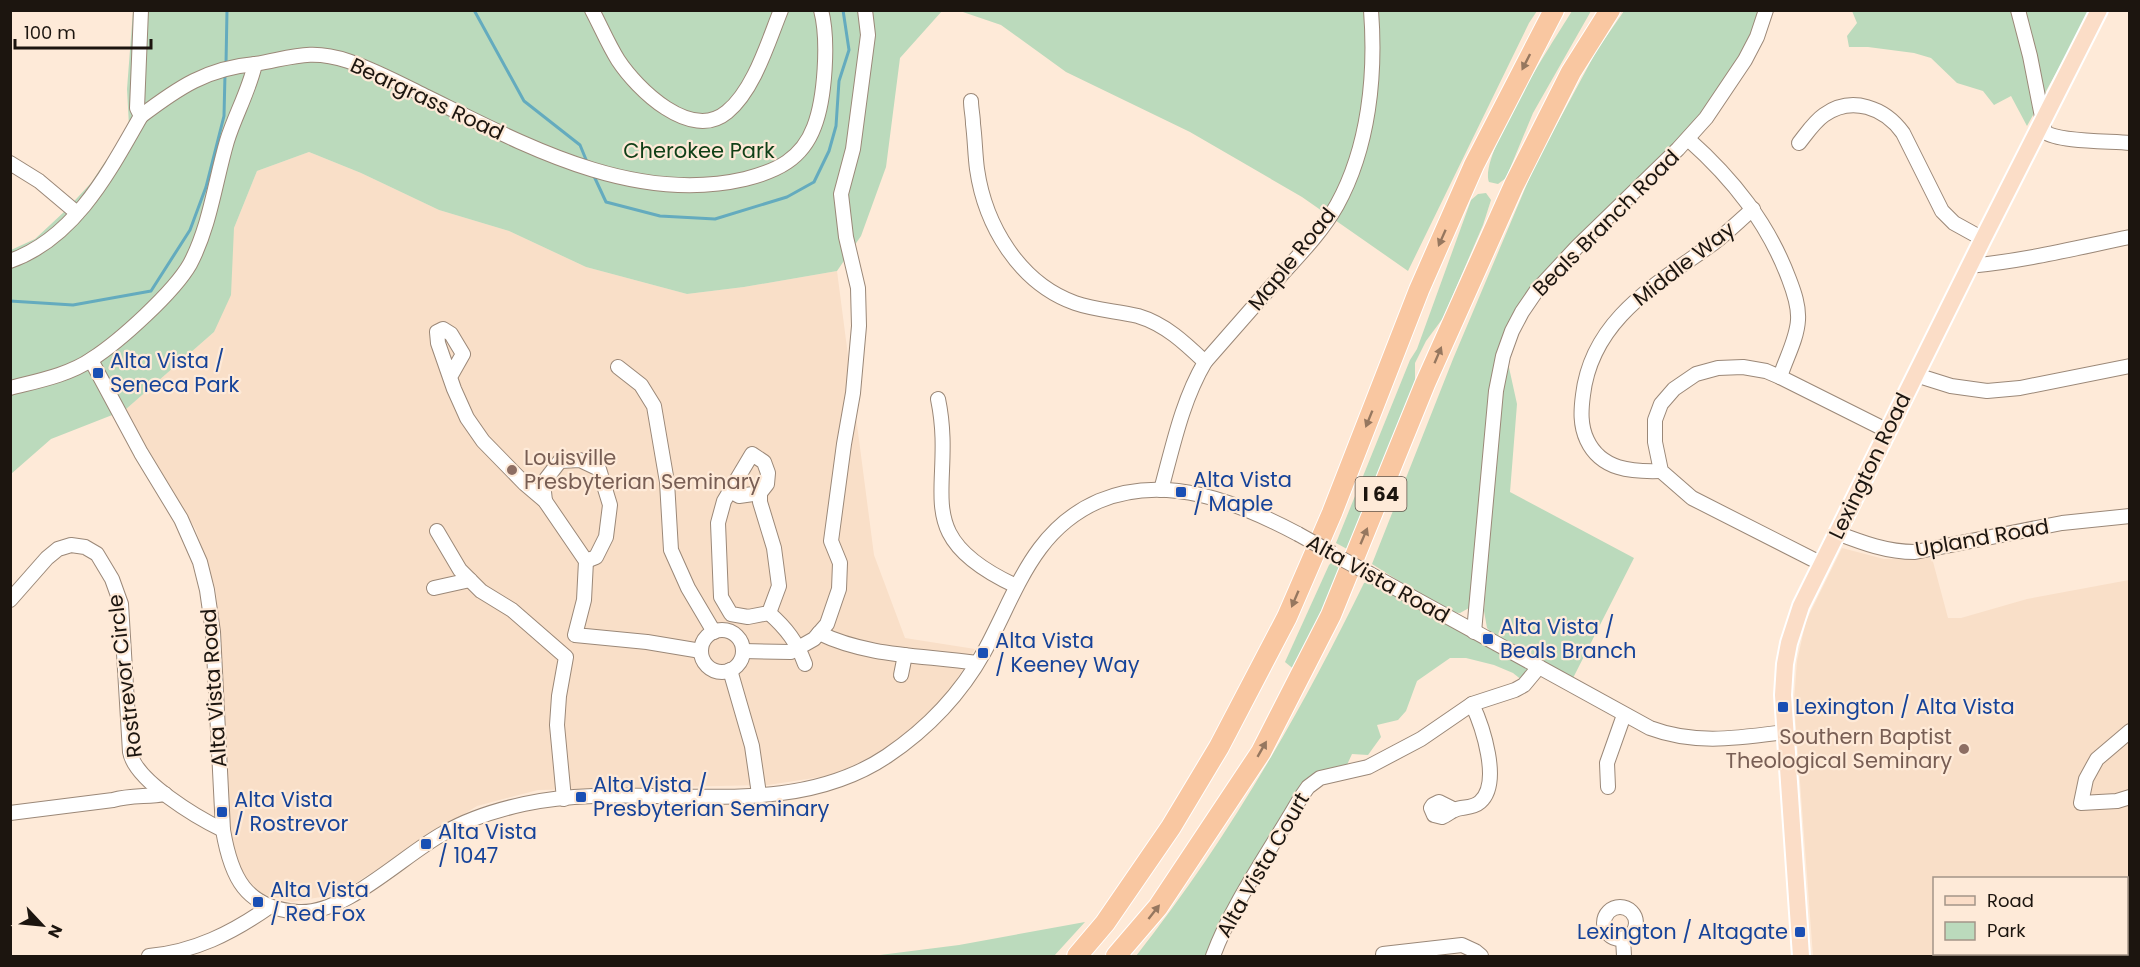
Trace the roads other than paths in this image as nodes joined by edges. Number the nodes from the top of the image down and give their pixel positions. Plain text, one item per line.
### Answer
1 (141, 10) edge
2 (592, 10) edge
3 (781, 10) edge
4 (821, 10) edge
5 (865, 10) edge
6 (1371, 10) edge
7 (1554, 10) edge
8 (1610, 10) edge
9 (1766, 10) edge
10 (2018, 10) edge
11 (2099, 10) edge
12 (248, 65) junction
13 (971, 101) dead end
14 (141, 116) junction
15 (2043, 120) junction
16 (1688, 139) junction
17 (1799, 143) dead end
18 (2130, 143) edge
19 (10, 163) edge
20 (1753, 209) junction
21 (77, 213) junction
22 (2130, 237) edge
23 (1983, 238) junction
24 (12, 257) edge
25 (1970, 266) junction
26 (91, 360) junction
27 (1205, 362) junction
28 (2130, 366) edge
29 (618, 367) dead end
30 (1916, 375) junction
31 (450, 376) dead end
32 (1780, 377) junction
33 (10, 387) edge
34 (938, 399) dead end
35 (1888, 432) junction
36 (1661, 471) junction
37 (730, 490) junction
38 (1161, 490) junction
39 (760, 493) junction
40 (545, 501) junction
41 (2130, 516) edge
42 (437, 531) dead end
43 (1837, 533) junction
44 (586, 561) junction
45 (1822, 564) junction
46 (470, 580) junction
47 (1016, 586) junction
48 (434, 588) dead end
49 (10, 600) edge
50 (769, 613) junction
51 (714, 632) junction
52 (1474, 632) junction
53 (819, 633) junction
54 (799, 648) junction
55 (701, 651) junction
56 (742, 651) junction
57 (905, 655) junction
58 (977, 663) junction
59 (805, 664) dead end
60 (1539, 667) junction
61 (730, 670) junction
62 (901, 675) dead end
63 (1472, 704) junction
64 (1624, 715) junction
65 (2130, 731) edge
66 (1785, 732) junction
67 (1608, 788) dead end
68 (759, 794) junction
69 (165, 795) junction
70 (2130, 797) edge
71 (564, 799) junction
72 (1455, 810) dead end
73 (10, 813) edge
74 (223, 830) junction
75 (268, 907) junction
76 (1623, 938) dead end
77 (1383, 954) dead end
78 (149, 957) edge
79 (1077, 957) edge
80 (1116, 957) edge
81 (1213, 957) edge
82 (1481, 957) edge
83 (1624, 957) edge
84 (1801, 957) edge

1 - 14 street
2 - 3 street
4 - 12 street, Beargrass Road
5 - 53 street
6 - 27 street, Maple Road
7 -> 79 highway, I 64
80 -> 8 highway, I 64
9 - 16 street, Beals Branch Road
10 - 15 street
11 - 15 main road, Lexington Road
12 - 14 street, Beargrass Road
12 - 26 street
13 - 27 street
14 - 21 street
15 - 18 street
15 - 23 main road, Lexington Road
16 - 20 street
16 - 52 street, Beals Branch Road
17 - 23 street
19 - 21 street
20 - 32 street
20 - 36 street, Middle Way
21 - 24 street
22 - 25 street
23 - 25 main road, Lexington Road
25 - 30 main road, Lexington Road
26 - 33 street
26 - 74 street, Alta Vista Road
27 - 38 street, Maple Road
28 - 30 street
29 - 51 street
30 - 35 main road, Lexington Road
31 - 40 street
32 - 35 street
32 - 36 street
34 - 47 street
35 - 43 main road, Lexington Road
36 - 45 street
37 - 39 street
37 - 39 street
37 - 50 street
38 - 47 street, Alta Vista Road
38 - 52 street, Alta Vista Road, bridge
39 - 50 street
40 - 44 street
40 - 44 street
41 - 43 street, Upland Road
42 - 46 street
43 - 45 main road, Lexington Road
44 - 55 street
45 - 66 main road, Lexington Road
46 - 48 street
46 - 71 street
47 - 58 street, Alta Vista Road
49 - 69 street, Rostrevor Circle
50 - 54 street
51 - 55 street
51 - 56 street
52 - 60 street, Alta Vista Road
53 - 54 street
53 - 57 street
54 - 56 street
54 - 59 street
55 - 61 street
56 - 61 street
57 - 58 street
57 - 62 street
58 - 68 street, Alta Vista Road
60 - 63 street, Alta Vista Court
60 - 64 street, Alta Vista Road
61 - 68 street
63 - 72 street
63 - 81 street, Alta Vista Court
64 - 66 street, Alta Vista Road
64 - 67 street
65 - 70 street
66 - 84 main road, Lexington Road
68 - 71 street, Alta Vista Road
69 - 73 street
69 - 74 street, Rostrevor Circle
71 - 75 street, Alta Vista Road
74 - 75 street, Alta Vista Road
75 - 78 street
76 - 83 street
77 - 82 street

